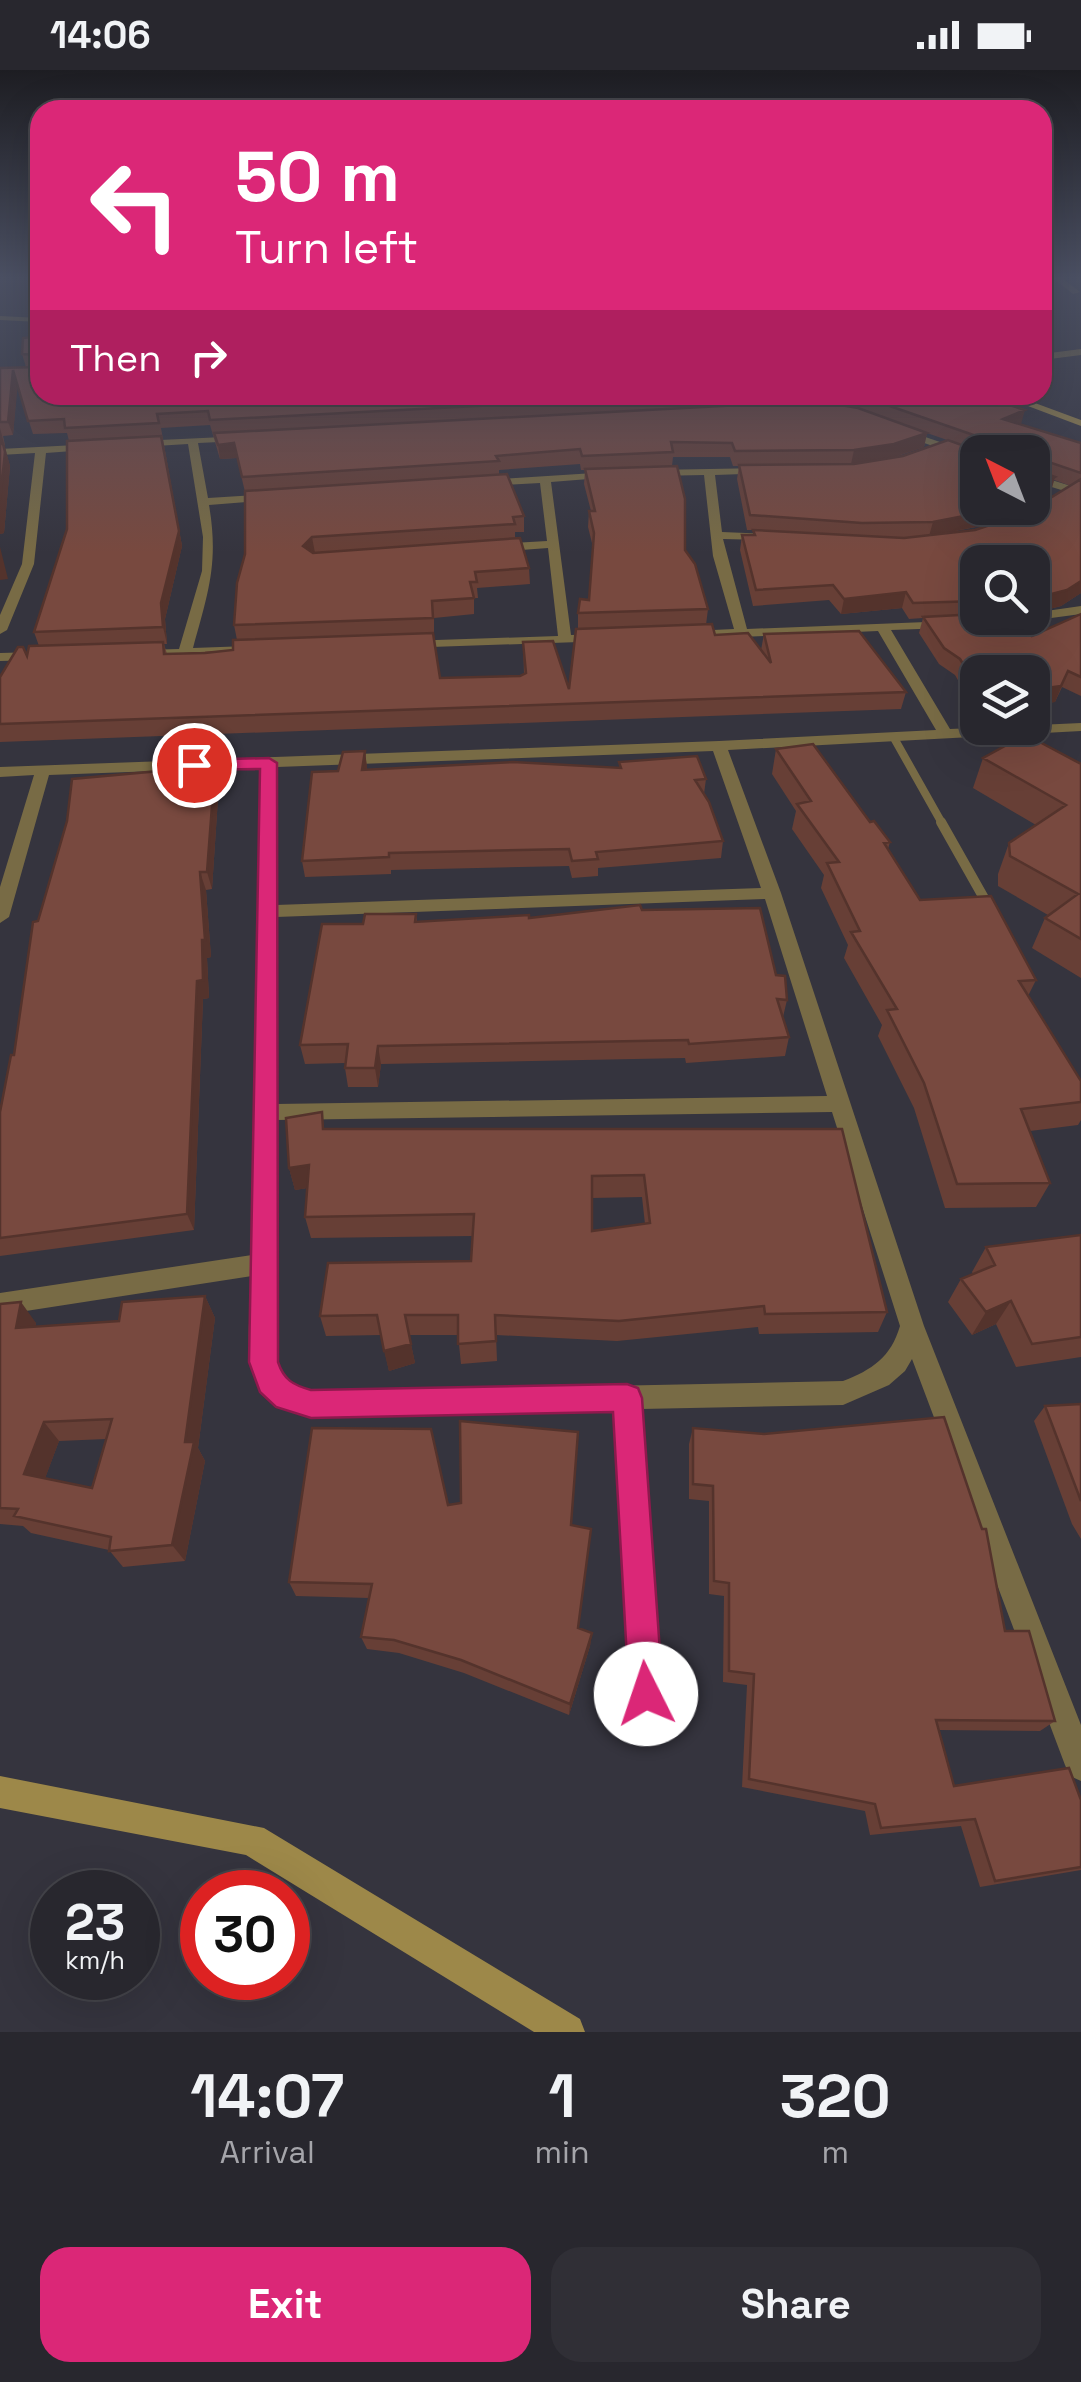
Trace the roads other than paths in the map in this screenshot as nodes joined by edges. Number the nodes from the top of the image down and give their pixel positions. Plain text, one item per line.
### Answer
1 (1032, 405) edge
2 (1081, 423) edge
3 (892, 428) edge
4 (251, 438) edge
5 (193, 441) junction
6 (943, 447) junction
7 (40, 450) junction
8 (0, 452) edge
9 (960, 452) edge
10 (927, 453) edge
11 (781, 471) edge
12 (709, 472) junction
13 (626, 474) edge
14 (642, 474) edge
15 (545, 478) junction
16 (1050, 483) edge
17 (468, 484) edge
18 (1074, 490) edge
19 (278, 497) edge
20 (1052, 498) edge
21 (202, 502) junction
22 (718, 536) junction
23 (790, 538) edge
24 (553, 544) junction
25 (474, 550) edge
26 (1081, 610) edge
27 (1050, 614) edge
28 (957, 624) edge
29 (883, 628) junction
30 (0, 630) edge
31 (742, 633) junction
32 (683, 635) edge
33 (624, 637) edge
34 (565, 639) junction
35 (385, 646) edge
36 (265, 650) edge
37 (186, 652) junction
38 (130, 654) edge
39 (56, 656) edge
40 (0, 658) edge
41 (1081, 728) edge
42 (946, 736) junction
43 (894, 738) junction
44 (719, 746) junction
45 (269, 763) junction
46 (43, 770) junction
47 (0, 772) edge
48 (772, 893) junction
49 (2, 906) edge
50 (268, 912) junction
51 (998, 922) edge
52 (840, 1104) junction
53 (265, 1112) junction
54 (262, 1264) junction
55 (0, 1304) edge
56 (912, 1326) junction
57 (627, 1398) junction
58 (646, 1694) dead end
59 (1081, 1765) edge
60 (0, 1792) edge
61 (567, 2032) edge

1 - 2 street
3 - 6 street
4 - 5 street
5 - 7 street
5 - 21 street
6 - 9 street
6 - 10 street
7 - 8 street
7 - 30 street
11 - 12 street
12 - 14 street
12 - 22 street
13 - 15 street
15 - 17 street
15 - 24 street
16 - 18 street
18 - 20 street
19 - 21 street
21 - 37 street
22 - 23 street
22 - 31 street
24 - 25 street
24 - 34 street
26 - 27 street
28 - 29 street
29 - 31 street
29 - 42 street
31 - 32 street
33 - 34 street
34 - 35 street
36 - 37 street
37 - 38 street
39 - 40 street
41 - 42 street
42 - 43 street
43 - 44 street
43 - 51 lane
44 - 45 street
44 - 48 street
45 - 46 street
45 - 50 street
46 - 47 street
46 - 49 street
48 - 50 street
48 - 52 street
50 - 53 street
52 - 53 street
52 - 56 street
53 - 54 street
54 - 55 street
54 - 57 street
56 - 57 street
56 - 59 street
57 - 58 street
60 - 61 street

